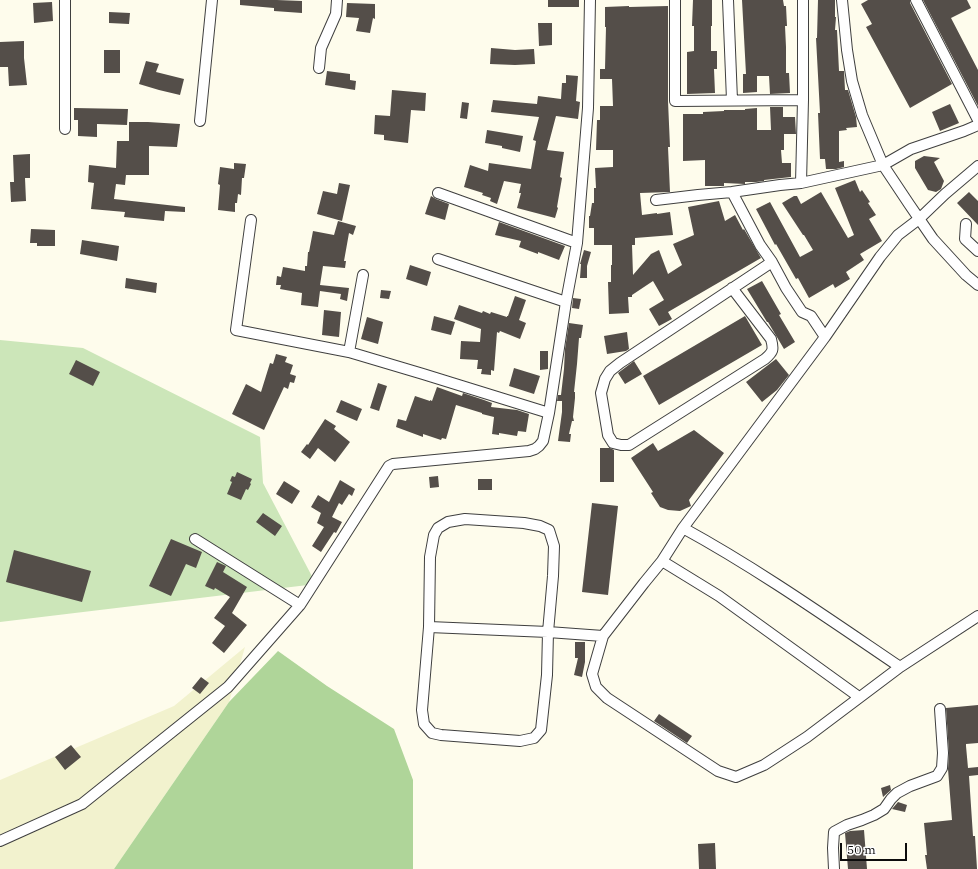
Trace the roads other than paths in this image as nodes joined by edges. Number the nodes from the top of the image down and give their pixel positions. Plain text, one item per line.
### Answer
1 (65, 0) edge
2 (212, 0) edge
3 (337, 0) edge
4 (590, 0) edge
5 (675, 0) edge
6 (728, 0) edge
7 (803, 0) edge
8 (842, 0) edge
9 (916, 0) edge
10 (319, 68) dead end
11 (732, 100) junction
12 (803, 100) junction
13 (978, 120) edge
14 (200, 121) dead end
15 (978, 124) edge
16 (65, 129) dead end
17 (883, 164) junction
18 (978, 166) edge
19 (801, 183) junction
20 (732, 192) junction
21 (438, 193) dead end
22 (656, 200) dead end
23 (919, 219) junction
24 (251, 220) dead end
25 (966, 224) dead end
26 (577, 243) junction
27 (978, 251) edge
28 (438, 259) dead end
29 (772, 262) junction
30 (363, 275) dead end
31 (978, 285) edge
32 (732, 288) junction
33 (566, 302) junction
34 (825, 337) junction
35 (348, 352) junction
36 (549, 413) junction
37 (683, 528) junction
38 (195, 539) dead end
39 (662, 561) junction
40 (300, 604) junction
41 (978, 616) edge
42 (429, 627) junction
43 (548, 632) junction
44 (603, 636) junction
45 (900, 667) junction
46 (859, 697) junction
47 (940, 709) dead end
48 (0, 841) edge
49 (834, 869) edge

1 - 16 street
2 - 14 street
3 - 10 street
4 - 26 street
5 - 11 street
6 - 11 street
7 - 12 street
8 - 17 street
9 - 13 street
11 - 12 street
12 - 19 street
15 - 17 street
17 - 19 street
17 - 23 street
18 - 23 street
19 - 20 street
20 - 22 street
20 - 29 street
21 - 26 street
23 - 31 street
23 - 34 street
24 - 35 street
25 - 27 street
26 - 33 street
28 - 33 street
29 - 32 street
29 - 34 street
30 - 35 street
32 - 32 street
33 - 36 street
34 - 37 street
35 - 36 street
36 - 40 street
37 - 39 street
37 - 45 street
38 - 40 street
39 - 44 street
39 - 46 street
40 - 48 street
41 - 45 street
42 - 43 street
42 - 43 street
42 - 43 street
43 - 44 street
44 - 46 street
45 - 46 street
47 - 49 street

